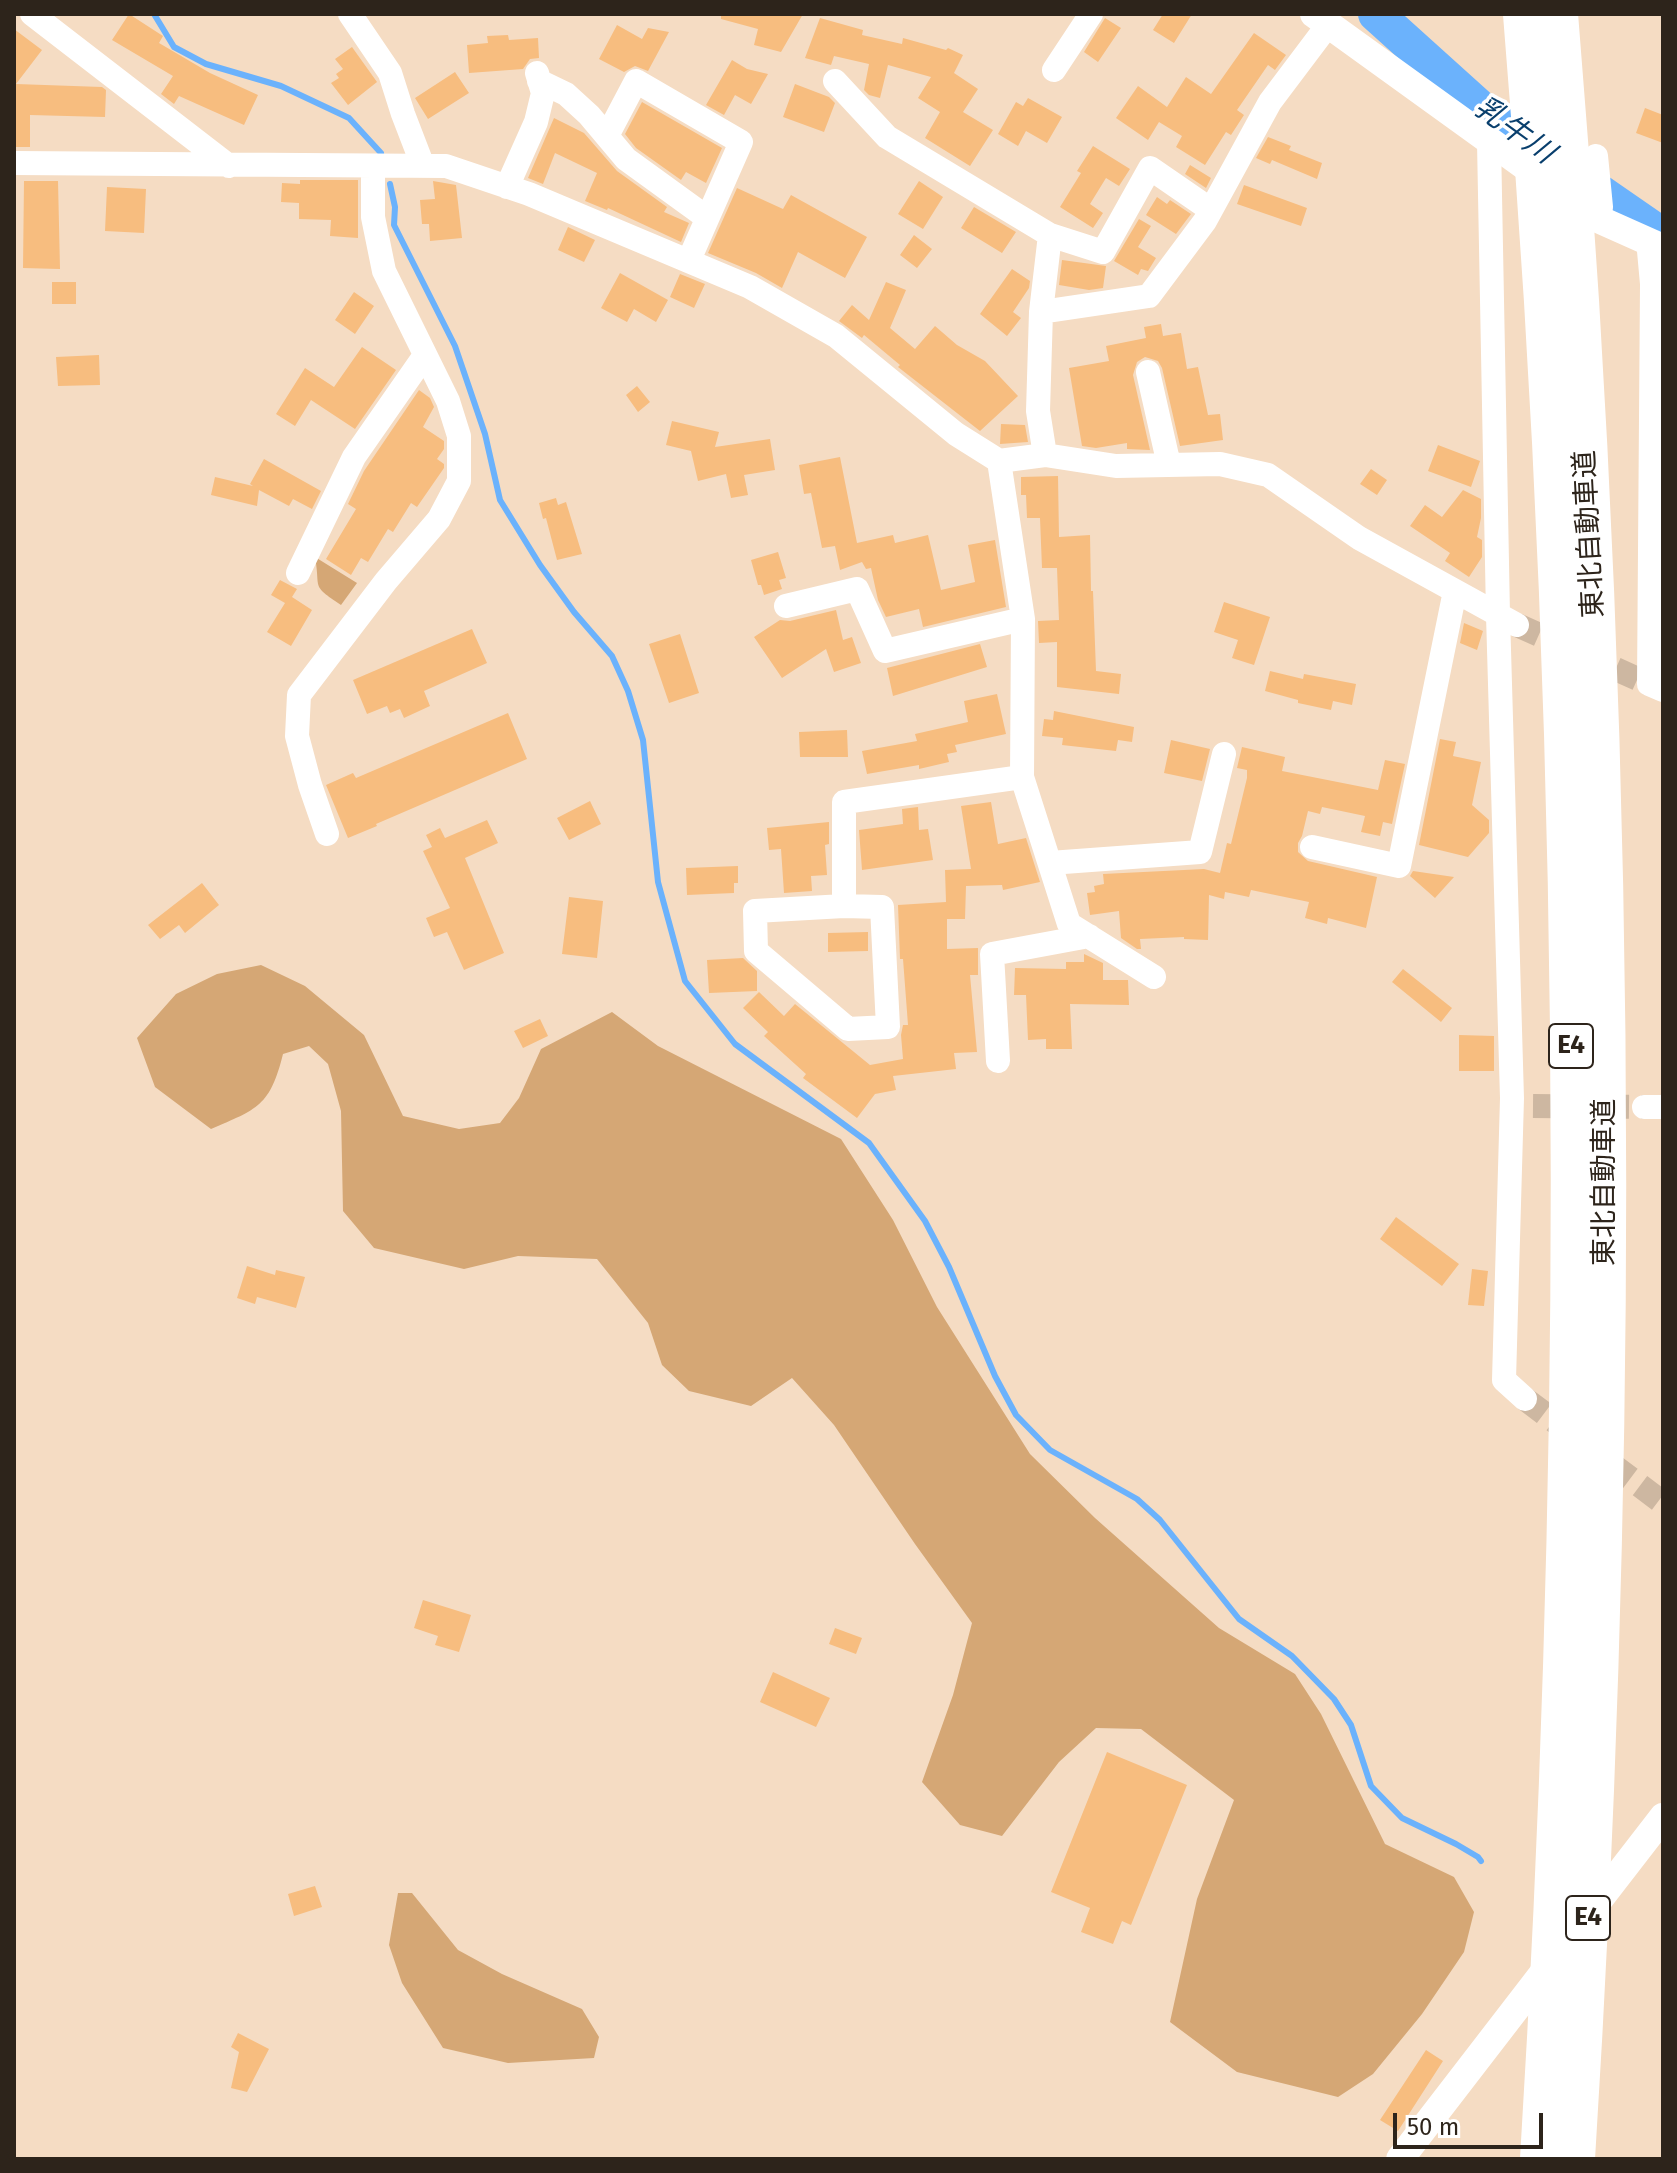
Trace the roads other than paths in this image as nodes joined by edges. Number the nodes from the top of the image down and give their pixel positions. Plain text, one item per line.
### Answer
1 (32, 14) edge
2 (350, 14) edge
3 (1091, 14) edge
4 (1524, 14) edge
5 (1557, 14) edge
6 (1321, 20) edge
7 (1054, 70) dead end
8 (835, 81) dead end
9 (607, 136) junction
10 (1489, 142) junction
11 (1596, 156) dead end
12 (14, 163) edge
13 (229, 166) junction
14 (373, 166) junction
15 (423, 166) junction
16 (507, 187) junction
17 (1211, 210) junction
18 (706, 217) junction
19 (1578, 218) junction
20 (1050, 235) junction
21 (1656, 244) edge
22 (689, 260) junction
23 (1041, 312) junction
24 (425, 355) junction
25 (1148, 372) dead end
26 (1045, 455) junction
27 (999, 461) junction
28 (1169, 465) junction
29 (298, 573) dead end
30 (1455, 591) junction
31 (786, 606) dead end
32 (1023, 619) junction
33 (1507, 620) junction
34 (1663, 690) edge
35 (1224, 754) dead end
36 (1022, 777) junction
37 (327, 834) dead end
38 (1312, 847) dead end
39 (1050, 863) junction
40 (844, 906) junction
41 (1089, 936) junction
42 (1154, 977) dead end
43 (998, 1061) dead end
44 (1525, 1399) tunnel mouth
45 (1663, 1817) edge
46 (1400, 2159) edge
47 (1541, 2159) edge
48 (1574, 2159) edge

1 - 13 street
2 - 15 street
3 - 7 street
4 - 19 highway, 東北自動車道 / E4
5 - 19 highway, 東北自動車道 / E4
6 - 10 street
6 - 17 street
8 - 20 street
9 - 16 street
9 - 18 street
9 - 18 street
10 - 19 street
10 - 33 street
11 - 19 street
12 - 13 street
13 - 14 street
14 - 15 street
14 - 24 street
15 - 16 street
16 - 22 street
17 - 20 street
17 - 23 street
18 - 22 street
19 - 21 street
19 - 47 highway, 東北自動車道 / E4
19 - 48 highway, 東北自動車道 / E4
20 - 23 street
21 - 34 street
22 - 27 street
23 - 26 street
24 - 29 street
24 - 37 street
25 - 28 street
26 - 27 street
26 - 28 street
27 - 32 street
28 - 30 street
30 - 33 street
30 - 38 street
31 - 32 street
32 - 36 street
33 - 44 street
35 - 39 street
36 - 39 street
36 - 40 street
39 - 41 street
40 - 40 street
41 - 42 street
41 - 43 street
45 - 46 street

